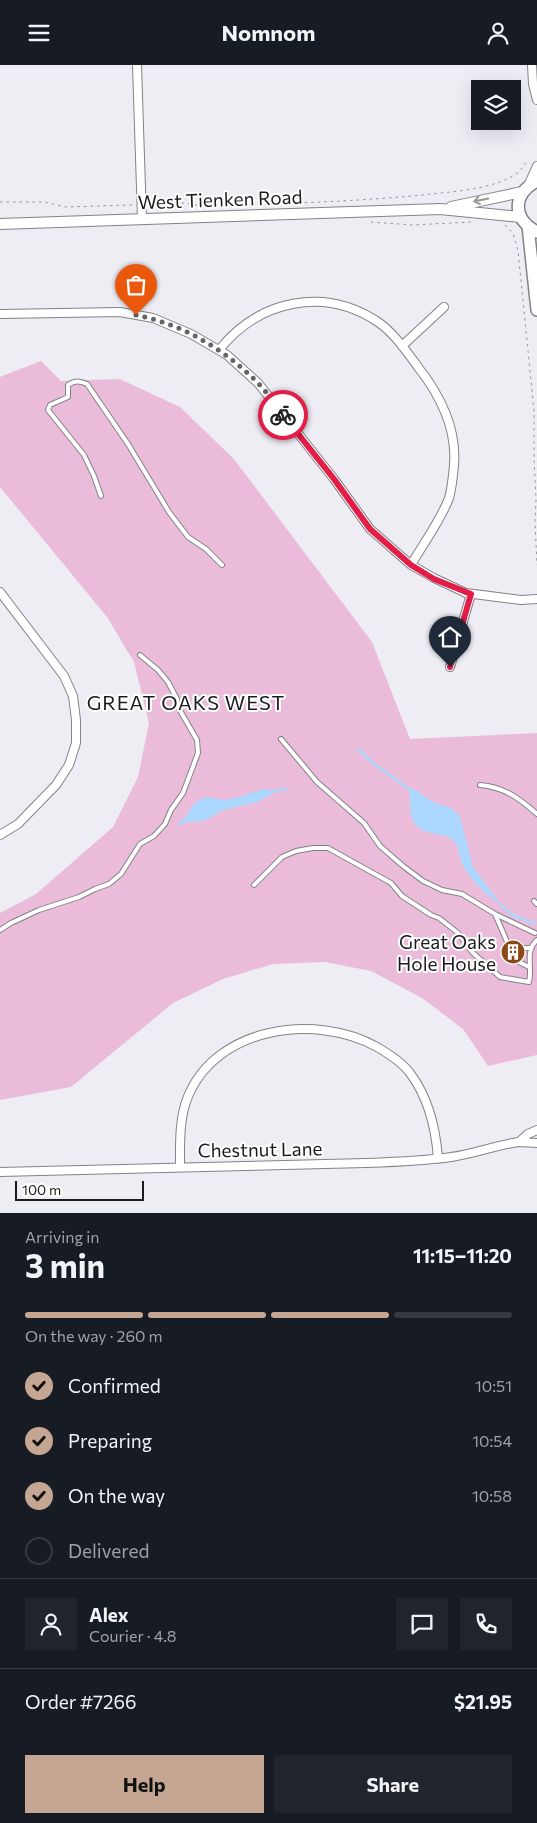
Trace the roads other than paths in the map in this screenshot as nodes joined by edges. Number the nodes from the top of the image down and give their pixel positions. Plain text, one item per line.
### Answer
1 (137, 65) edge
2 (532, 65) edge
3 (537, 100) edge
4 (537, 166) edge
5 (529, 187) edge
6 (440, 209) junction
7 (520, 217) junction
8 (142, 219) junction
9 (0, 224) edge
10 (532, 229) edge
11 (444, 307) dead end
12 (537, 310) edge
13 (0, 314) edge
14 (402, 347) junction
15 (220, 350) junction
16 (101, 496) dead end
17 (222, 565) dead end
18 (411, 565) junction
19 (0, 592) edge
20 (471, 594) junction
21 (537, 599) edge
22 (140, 655) dead end
23 (450, 667) dead end
24 (281, 739) dead end
25 (480, 785) dead end
26 (537, 814) edge
27 (0, 835) edge
28 (254, 885) dead end
29 (495, 914) junction
30 (0, 930) edge
31 (536, 933) edge
32 (537, 940) edge
33 (508, 944) junction
34 (522, 948) junction
35 (531, 948) junction
36 (518, 960) junction
37 (529, 967) junction
38 (537, 1130) edge
39 (519, 1142) junction
40 (537, 1143) edge
41 (438, 1159) junction
42 (180, 1167) junction
43 (0, 1172) edge

1 - 8 street
2 - 3 street
4 - 5 street
5 -> 6 street, West Tienken Road
5 - 7 main road
6 - 7 street, West Tienken Road
6 - 8 street, West Tienken Road
7 - 10 main road
8 - 9 street, West Tienken Road
10 - 12 main road
11 - 14 street
13 - 15 street
14 - 15 street
14 - 18 street
15 - 18 street
16 - 17 lane
18 - 20 street
19 - 27 street
20 - 21 street
20 - 23 street
22 - 30 lane
24 - 29 lane
25 - 26 lane
28 - 37 lane
29 - 31 lane
29 - 33 lane
32 - 35 lane
33 - 34 lane
33 - 36 lane
34 - 35 lane
34 - 36 lane
35 - 37 lane
36 - 37 lane
38 - 39 street, Chestnut Lane
39 - 40 street, Chestnut Lane
39 - 41 street, Chestnut Lane
41 - 42 street, Chestnut Lane
41 - 42 street
42 - 43 street, Chestnut Lane

